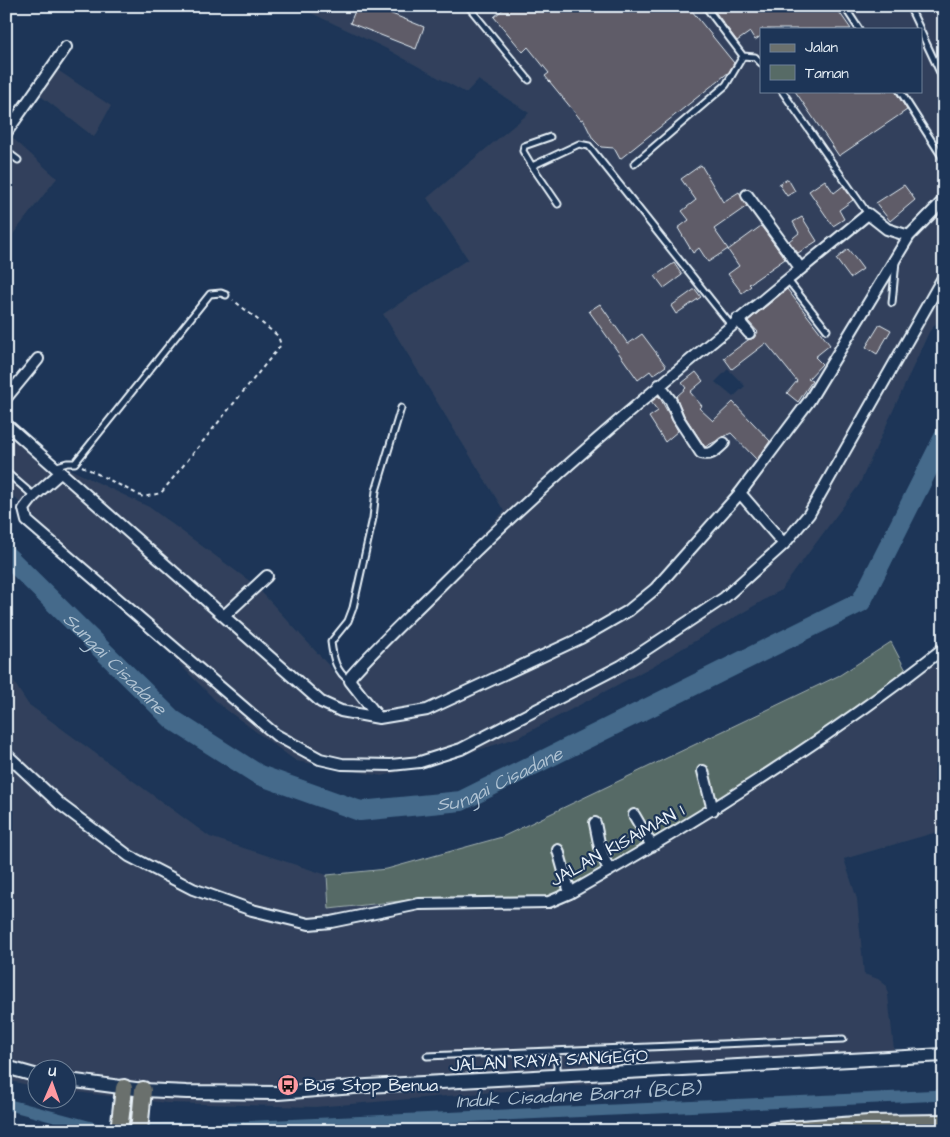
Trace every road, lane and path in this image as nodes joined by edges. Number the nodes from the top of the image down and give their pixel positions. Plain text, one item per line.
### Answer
1 (468, 6) edge
2 (704, 6) edge
3 (844, 6) edge
4 (909, 6) edge
5 (858, 28) edge
6 (920, 28) edge
7 (922, 34) edge
8 (66, 47) dead end
9 (743, 56) junction
10 (760, 62) edge
11 (529, 80) dead end
12 (944, 81) edge
13 (783, 92) edge
14 (901, 92) edge
15 (6, 133) edge
16 (550, 137) dead end
17 (6, 151) edge
18 (18, 160) dead end
19 (944, 160) edge
20 (634, 164) dead end
21 (532, 166) junction
22 (747, 195) dead end
23 (944, 200) edge
24 (558, 204) dead end
25 (868, 214) junction
26 (909, 236) junction
27 (897, 258) junction
28 (801, 269) junction
29 (944, 276) edge
30 (787, 278) junction
31 (226, 295) joint
32 (892, 303) dead end
33 (734, 322) junction
34 (827, 330) dead end
35 (749, 333) dead end
36 (38, 359) dead end
37 (659, 386) junction
38 (6, 398) edge
39 (401, 408) dead end
40 (6, 424) edge
41 (724, 443) dead end
42 (75, 463) junction
43 (57, 470) junction
44 (6, 472) edge
45 (740, 493) junction
46 (34, 496) junction
47 (784, 544) junction
48 (267, 576) dead end
49 (224, 616) junction
50 (944, 648) edge
51 (350, 681) junction
52 (379, 718) junction
53 (6, 754) edge
54 (703, 771) dead end
55 (713, 810) junction
56 (634, 815) dead end
57 (595, 823) dead end
58 (652, 846) junction
59 (558, 850) dead end
60 (609, 871) junction
61 (570, 893) junction
62 (843, 1039) dead end
63 (557, 1051) junction
64 (944, 1055) edge
65 (427, 1056) dead end
66 (6, 1068) edge
67 (28, 1074) edge
68 (557, 1077) junction
69 (78, 1083) edge
70 (123, 1094) junction
71 (142, 1096) junction
72 (944, 1123) edge
73 (119, 1131) edge
74 (138, 1131) edge
75 (774, 1131) edge

1 - 11 lane
2 - 9 lane
3 - 5 lane
4 - 6 lane
7 - 12 lane
8 - 15 street
9 - 10 lane
9 - 20 lane
13 - 25 lane
14 - 19 lane
16 - 21 lane
17 - 18 lane
21 - 24 lane
21 - 33 lane
22 - 28 street
23 - 26 street
25 - 26 street
25 - 28 street
26 - 27 street
27 - 32 lane
27 - 45 street
28 - 30 street
29 - 47 street
30 - 33 street
30 - 34 lane
31 - 42 lane
31 - 42 path
33 - 35 street
33 - 37 street
36 - 38 street
37 - 41 street
37 - 51 street
39 - 51 lane
40 - 43 street
42 - 43 lane
43 - 46 street
43 - 49 street
44 - 46 lane
45 - 47 street
45 - 52 street
46 - 47 street
48 - 49 street
49 - 52 street
50 - 55 street, JALAN KISAIMAN 1
51 - 52 street
53 - 61 street, JALAN KISAIMAN 1
54 - 55 street
55 - 58 street, JALAN KISAIMAN 1
56 - 58 street
57 - 60 street
58 - 60 street, JALAN KISAIMAN 1
59 - 61 street
60 - 61 street, JALAN KISAIMAN 1
62 - 63 lane
63 - 65 lane
63 - 68 lane
64 - 68 street, JALAN RAYA SANGEGO
66 - 67 street
68 - 71 street, JALAN RAYA SANGEGO
69 - 70 street, JALAN RAYA SANGEGO
70 - 71 street, JALAN RAYA SANGEGO
70 - 73 main road
71 - 74 main road
72 - 75 main road

